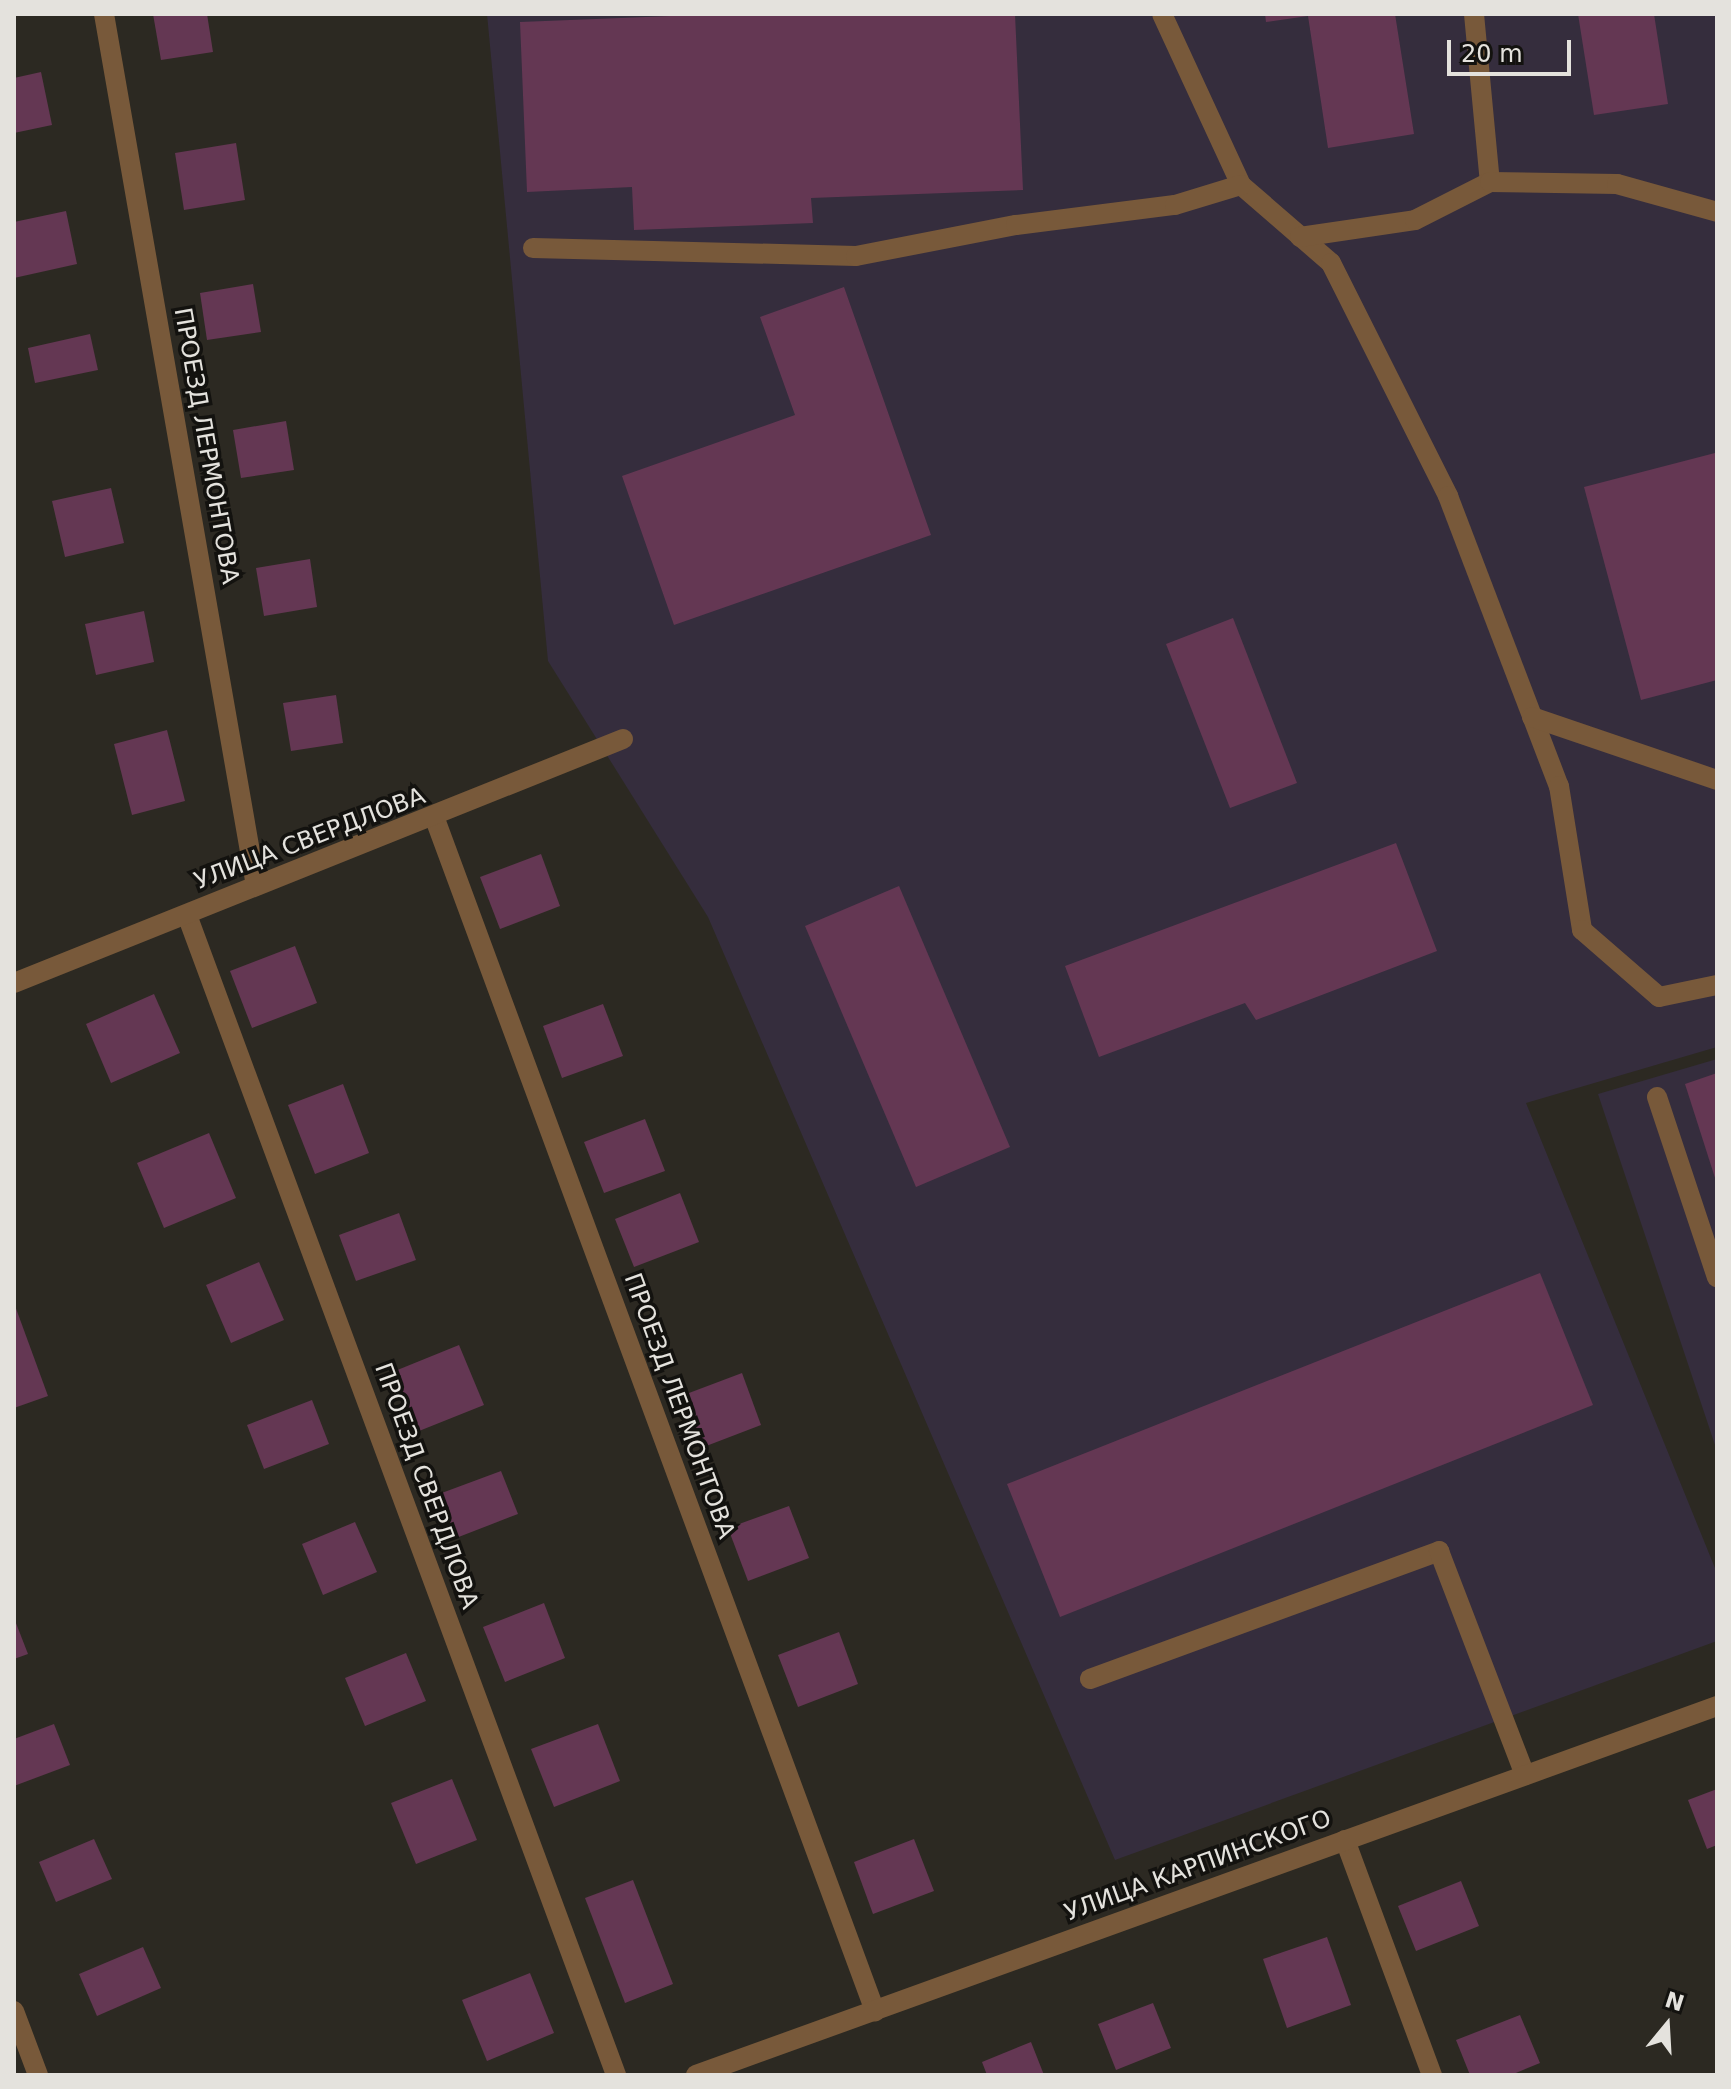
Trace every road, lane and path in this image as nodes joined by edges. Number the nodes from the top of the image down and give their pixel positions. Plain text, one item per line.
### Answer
1 (104, 14) edge
2 (1162, 14) edge
3 (1474, 14) edge
4 (1490, 182) junction
5 (1241, 185) junction
6 (1717, 212) edge
7 (1300, 237) junction
8 (533, 248) dead end
9 (1532, 717) junction
10 (623, 739) dead end
11 (1717, 780) edge
12 (435, 819) junction
13 (256, 886) junction
14 (187, 915) junction
15 (14, 983) edge
16 (1717, 985) edge
17 (1657, 1097) dead end
18 (1717, 1277) edge
19 (1090, 1679) dead end
20 (1717, 1706) edge
21 (1525, 1775) junction
22 (1345, 1840) junction
23 (14, 2011) edge
24 (875, 2011) junction
25 (38, 2075) edge
26 (616, 2075) edge
27 (696, 2075) edge
28 (1432, 2075) edge

1 - 13 street, ПРОЕЗД ЛЕРМОНТОВА
2 - 5 street
3 - 4 street
4 - 6 street
4 - 7 street
5 - 7 street
5 - 8 street
7 - 9 street
9 - 11 street
9 - 16 street
10 - 12 street, УЛИЦА СВЕРДЛОВА
12 - 13 street, УЛИЦА СВЕРДЛОВА
12 - 24 street, ПРОЕЗД ЛЕРМОНТОВА
13 - 14 street, УЛИЦА СВЕРДЛОВА
14 - 15 street, УЛИЦА СВЕРДЛОВА
14 - 26 street, ПРОЕЗД СВЕРДЛОВА
17 - 18 street
19 - 21 street
20 - 21 street, УЛИЦА КАРПИНСКОГО
21 - 22 street, УЛИЦА КАРПИНСКОГО
22 - 24 street, УЛИЦА КАРПИНСКОГО
22 - 28 street
23 - 25 street
24 - 27 street, УЛИЦА КАРПИНСКОГО

